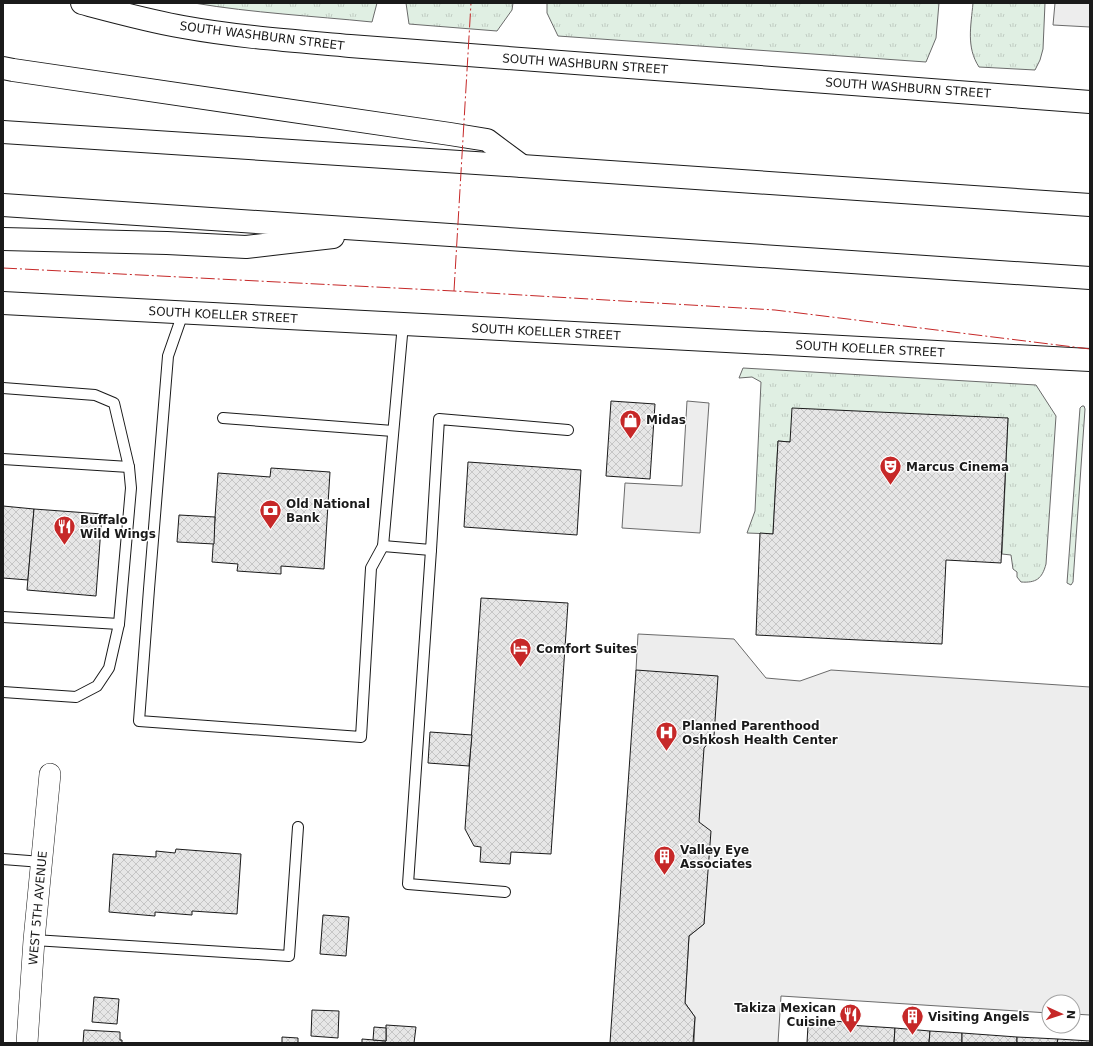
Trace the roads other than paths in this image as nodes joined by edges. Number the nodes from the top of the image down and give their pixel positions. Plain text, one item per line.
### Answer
1 (82, 3) edge
2 (3, 68) edge
3 (1090, 102) edge
4 (3, 132) edge
5 (522, 166) junction
6 (3, 205) edge
7 (1090, 205) edge
8 (385, 231) junction
9 (3, 239) edge
10 (1090, 278) edge
11 (3, 303) edge
12 (183, 313) junction
13 (403, 324) junction
14 (1090, 360) edge
15 (3, 388) edge
16 (223, 418) dead end
17 (568, 430) dead end
18 (393, 431) junction
19 (3, 459) edge
20 (129, 467) junction
21 (383, 546) junction
22 (431, 550) junction
23 (3, 617) edge
24 (119, 624) junction
25 (3, 692) edge
26 (50, 774) dead end
27 (298, 827) dead end
28 (3, 860) edge
29 (42, 862) junction
30 (504, 892) dead end
31 (34, 940) junction
32 (27, 1043) edge

1 - 3 main road, SOUTH WASHBURN STREET
2 - 5 main road
4 - 5 main road
5 - 7 main road
6 - 8 main road
8 - 9 main road
8 - 10 main road
11 - 12 main road, SOUTH KOELLER STREET
12 - 13 main road, SOUTH KOELLER STREET
12 - 21 lane
13 - 14 main road, SOUTH KOELLER STREET
13 - 18 lane
15 - 20 lane
16 - 18 lane
17 - 22 lane
18 - 21 lane
19 - 20 lane
20 - 24 lane
21 - 22 lane
22 - 30 lane
23 - 24 lane
24 - 25 lane
26 - 29 street, WEST 5TH AVENUE
27 - 31 lane
28 - 29 lane
29 - 31 street, WEST 5TH AVENUE
31 - 32 street, WEST 5TH AVENUE

